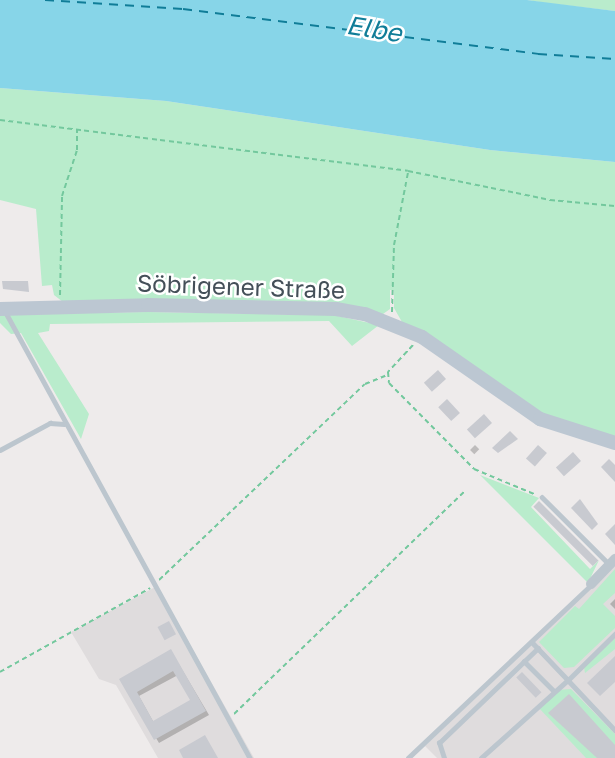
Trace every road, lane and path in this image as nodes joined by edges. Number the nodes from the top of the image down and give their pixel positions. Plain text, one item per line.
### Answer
1 (0, 120) edge
2 (77, 128) junction
3 (408, 171) junction
4 (615, 206) edge
5 (58, 306) junction
6 (2, 309) edge
7 (395, 323) junction
8 (418, 341) dead end
9 (385, 376) junction
10 (65, 424) junction
11 (615, 443) edge
12 (0, 450) edge
13 (465, 491) dead end
14 (542, 497) joint
15 (612, 562) edge
16 (591, 584) joint
17 (153, 586) junction
18 (615, 634) edge
19 (532, 642) junction
20 (538, 648) junction
21 (524, 661) junction
22 (0, 673) edge
23 (568, 680) junction
24 (553, 690) junction
25 (228, 719) junction
26 (615, 730) edge
27 (250, 758) edge
28 (408, 758) edge
29 (444, 758) edge
30 (481, 758) edge

1 - 2 path
2 - 3 path
2 - 5 path
3 - 4 path
3 - 7 path
5 - 6 street, Söbrigener Straße
5 - 7 street, Söbrigener Straße
6 - 10 lane
7 - 11 street, Söbrigener Straße
8 - 9 path
9 - 14 path
9 - 17 path
10 - 12 lane
10 - 17 lane
13 - 25 path
14 - 15 lane
15 - 16 street
16 - 19 lane
17 - 22 path
17 - 25 lane
18 - 23 lane
19 - 20 lane
19 - 28 lane
20 - 21 lane
20 - 23 lane
21 - 24 lane
21 - 29 lane
23 - 24 lane
23 - 26 lane
24 - 30 lane
25 - 27 lane

